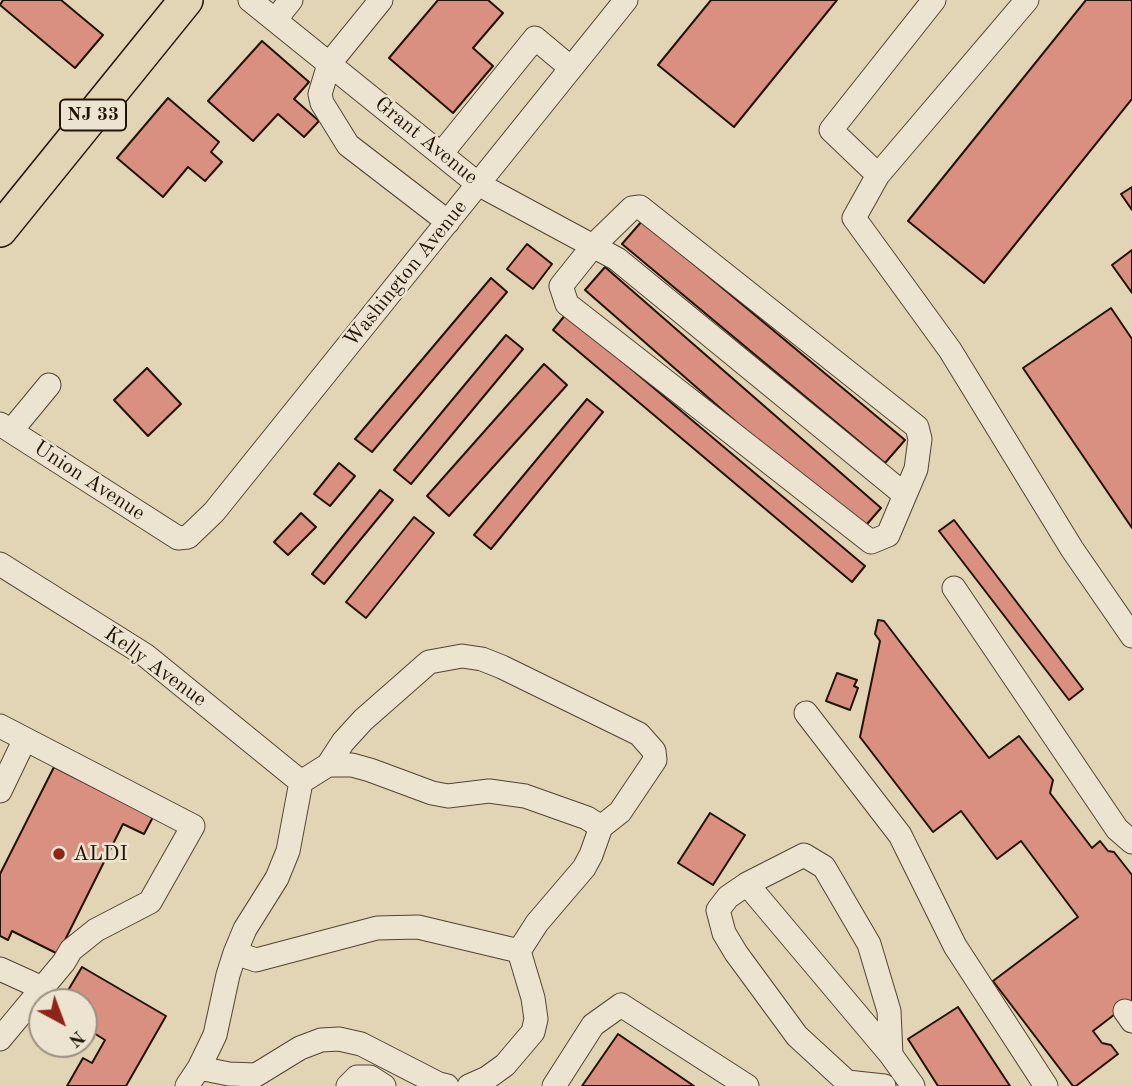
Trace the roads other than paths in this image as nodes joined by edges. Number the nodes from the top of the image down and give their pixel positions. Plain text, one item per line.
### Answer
1 (186, 0) edge
2 (250, 0) edge
3 (291, 0) edge
4 (381, 0) edge
5 (626, 0) edge
6 (934, 0) edge
7 (1027, 0) edge
8 (275, 20) junction
9 (329, 64) junction
10 (571, 68) junction
11 (441, 154) junction
12 (878, 175) junction
13 (478, 184) junction
14 (448, 222) junction
15 (0, 230) edge
16 (593, 246) junction
17 (49, 385) dead end
18 (6, 427) edge
19 (905, 495) junction
20 (178, 538) joint
21 (0, 564) edge
22 (954, 588) dead end
23 (1132, 636) edge
24 (806, 713) dead end
25 (0, 726) edge
26 (24, 739) junction
27 (328, 765) junction
28 (301, 782) junction
29 (0, 791) edge
30 (601, 827) junction
31 (1132, 842) edge
32 (747, 884) junction
33 (519, 951) junction
34 (235, 953) junction
35 (0, 969) edge
36 (42, 988) joint
37 (28, 1005) edge
38 (0, 1039) edge
39 (891, 1055) junction
40 (193, 1077) edge
41 (348, 1086) edge
42 (384, 1086) edge
43 (447, 1086) edge
44 (469, 1086) edge
45 (554, 1086) edge
46 (747, 1086) edge
47 (884, 1086) edge
48 (913, 1086) edge
49 (1046, 1086) edge

1 - 15 highway, NJ 33
2 - 8 street, Grant Avenue
3 - 8 street
4 - 9 street
5 - 10 street, Washington Avenue
6 - 12 street
7 - 12 street
8 - 9 street, Grant Avenue
9 - 11 street, Grant Avenue
9 - 14 street
10 - 11 street
10 - 13 street, Washington Avenue
11 - 13 street, Grant Avenue
12 - 23 street
13 - 14 street, Washington Avenue
13 - 16 street, Grant Avenue
14 - 20 street, Washington Avenue
16 - 19 street, Grant Avenue
16 - 19 street
16 - 19 street
17 - 18 street
18 - 20 street, Union Avenue
21 - 28 street, Kelly Avenue
22 - 31 street
24 - 49 street
25 - 26 street
26 - 29 street
26 - 36 street
27 - 28 street
27 - 30 street
27 - 30 street
28 - 34 street
30 - 33 street
32 - 39 street
32 - 39 street
32 - 47 street
33 - 34 street
33 - 44 street
34 - 40 street
35 - 36 street
37 - 38 street
39 - 48 street
40 - 43 street
41 - 42 street
45 - 46 street

